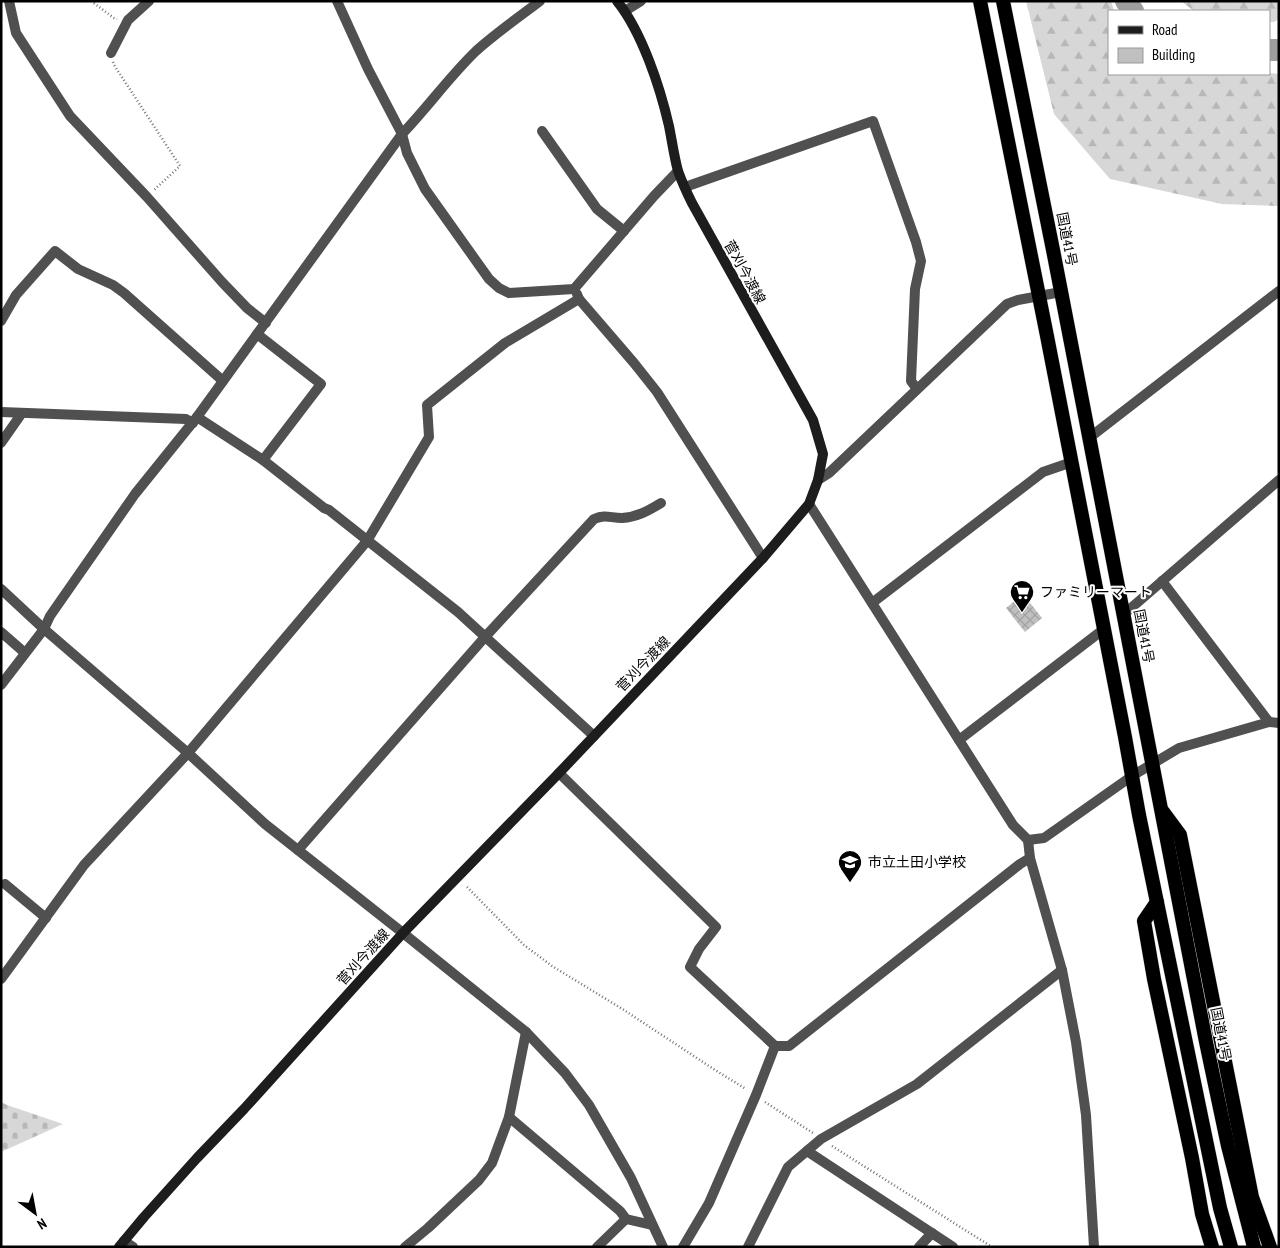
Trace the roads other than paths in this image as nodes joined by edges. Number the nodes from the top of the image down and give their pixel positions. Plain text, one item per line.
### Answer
1 (9, 1) edge
2 (149, 1) edge
3 (337, 1) edge
4 (540, 1) edge
5 (617, 1) edge
6 (641, 1) edge
7 (980, 1) edge
8 (1003, 1) edge
9 (625, 12) junction
10 (111, 53) road end
11 (542, 131) dead end
12 (402, 134) junction
13 (678, 171) junction
14 (685, 186) junction
15 (624, 231) junction
16 (574, 289) junction
17 (1279, 291) edge
18 (1061, 292) junction
19 (1039, 296) junction
20 (579, 299) junction
21 (1, 321) edge
22 (266, 323) junction
23 (257, 334) junction
24 (223, 382) junction
25 (917, 390) junction
26 (1, 412) edge
27 (22, 412) junction
28 (195, 420) junction
29 (1089, 438) junction
30 (1, 443) edge
31 (263, 460) junction
32 (1072, 462) junction
33 (818, 480) junction
34 (1279, 480) edge
35 (660, 503) dead end
36 (809, 504) junction
37 (367, 541) junction
38 (763, 558) junction
39 (1162, 581) junction
40 (1, 590) edge
41 (872, 603) junction
42 (1123, 615) junction
43 (44, 628) junction
44 (1104, 629) junction
45 (1, 632) edge
46 (485, 637) junction
47 (25, 653) junction
48 (2, 684) edge
49 (1274, 722) edge
50 (594, 736) junction
51 (959, 740) junction
52 (188, 753) junction
53 (1152, 765) junction
54 (559, 773) junction
55 (1132, 776) junction
56 (1161, 809) junction
57 (1028, 840) junction
58 (298, 850) junction
59 (1030, 858) junction
60 (5, 884) dead end
61 (1157, 902) junction
62 (46, 918) junction
63 (403, 933) junction
64 (1062, 970) junction
65 (1, 979) edge
66 (526, 1032) junction
67 (775, 1046) junction
68 (509, 1117) junction
69 (807, 1151) junction
70 (626, 1218) junction
71 (652, 1225) junction
72 (932, 1233) junction
73 (125, 1245) edge
74 (405, 1247) edge
75 (597, 1247) edge
76 (663, 1247) edge
77 (683, 1247) edge
78 (748, 1247) edge
79 (919, 1247) edge
80 (953, 1247) edge
81 (1094, 1247) edge
82 (1212, 1247) edge
83 (1231, 1247) edge
84 (1254, 1247) edge
85 (1270, 1247) edge

1 - 22 street
2 - 10 street
3 - 12 street
4 - 12 street
5 - 9 main road, 菅刈今渡線
6 - 9 street
7 - 19 highway
8 - 18 highway, 国道41号
9 - 13 main road, 菅刈今渡線
11 - 15 street
12 - 16 street
12 - 22 street
13 - 14 main road, 菅刈今渡線
13 - 15 street
14 - 25 street
14 - 33 main road, 菅刈今渡線
15 - 16 street
16 - 20 street
17 - 29 street
18 - 19 street
18 - 29 highway, 国道41号
19 - 25 street
19 - 32 highway
20 - 37 street
20 - 38 street
21 - 24 street
22 - 23 street
23 - 24 street
23 - 31 street
24 - 28 street
25 - 33 street
26 - 27 street
27 - 28 street
27 - 30 street
28 - 31 street
28 - 43 street
29 - 42 highway, 国道41号
31 - 37 street
32 - 41 street
32 - 44 highway
33 - 36 main road, 菅刈今渡線
34 - 39 street
35 - 46 street
36 - 38 main road, 菅刈今渡線
36 - 41 street
37 - 46 street
37 - 52 street
38 - 50 main road, 菅刈今渡線
39 - 42 street
39 - 49 street
40 - 43 street
41 - 51 street
42 - 53 highway, 国道41号
43 - 47 street
43 - 52 street
44 - 51 street
44 - 55 highway
45 - 47 street
46 - 50 street
46 - 58 street
47 - 48 street
49 - 53 street
50 - 54 main road, 菅刈今渡線
51 - 57 street
52 - 58 street
52 - 62 street
53 - 55 street
53 - 56 highway, 国道41号
54 - 63 main road, 菅刈今渡線
54 - 67 street
55 - 57 street
55 - 61 highway
56 - 84 highway, 国道41号
56 - 85 highway
57 - 59 street
58 - 63 street
59 - 64 street
59 - 67 street
60 - 62 street
61 - 82 highway
61 - 83 highway
62 - 65 street
63 - 66 street
63 - 73 main road, 菅刈今渡線
64 - 69 street
64 - 81 street
66 - 68 street
66 - 71 street
67 - 77 street
68 - 70 street
68 - 74 street
69 - 72 street
69 - 78 street
70 - 71 street
70 - 75 street
71 - 76 street
72 - 79 street
72 - 80 street

